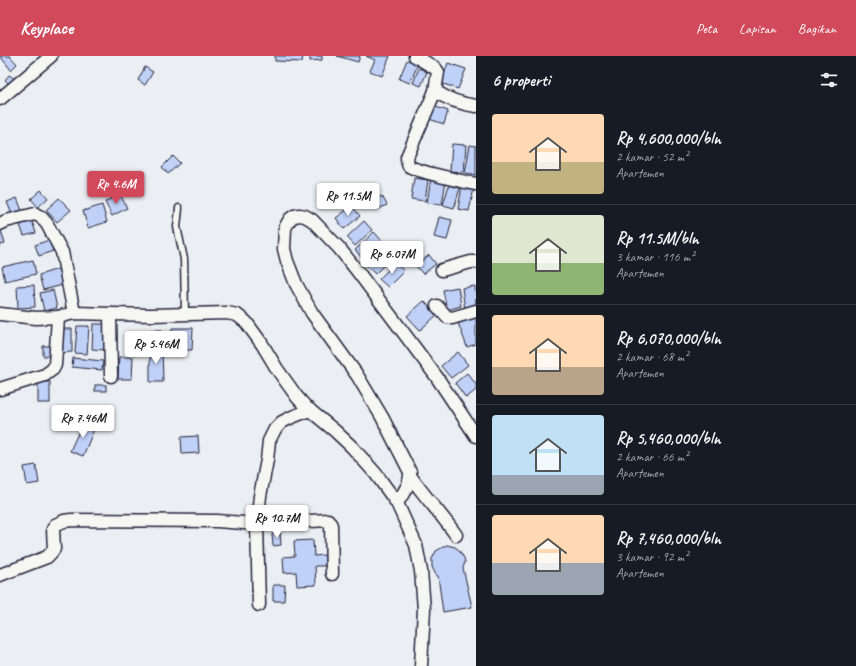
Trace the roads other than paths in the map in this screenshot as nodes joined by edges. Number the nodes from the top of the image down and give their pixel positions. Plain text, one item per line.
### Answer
1 (51, 56) edge
2 (415, 56) edge
3 (435, 91) junction
4 (0, 98) edge
5 (476, 106) edge
6 (476, 184) edge
7 (179, 208) dead end
8 (0, 224) edge
9 (476, 262) edge
10 (442, 270) dead end
11 (436, 306) dead end
12 (476, 311) edge
13 (0, 312) edge
14 (74, 313) junction
15 (110, 314) junction
16 (185, 314) junction
17 (58, 317) junction
18 (111, 376) dead end
19 (0, 389) edge
20 (310, 410) junction
21 (476, 436) edge
22 (411, 477) junction
23 (397, 503) junction
24 (257, 524) junction
25 (456, 536) dead end
26 (332, 574) dead end
27 (0, 575) edge
28 (259, 605) dead end
29 (421, 666) edge

1 - 4 street
2 - 3 street
3 - 5 street
3 - 6 street
7 - 16 lane
8 - 14 street
9 - 10 street
11 - 12 street
13 - 17 street
14 - 15 street
14 - 17 street
15 - 16 street
15 - 18 street
16 - 20 street
17 - 19 street
20 - 23 street
20 - 24 street
21 - 22 street
22 - 23 street
22 - 25 street
23 - 29 street
24 - 26 street
24 - 27 street
24 - 28 street

